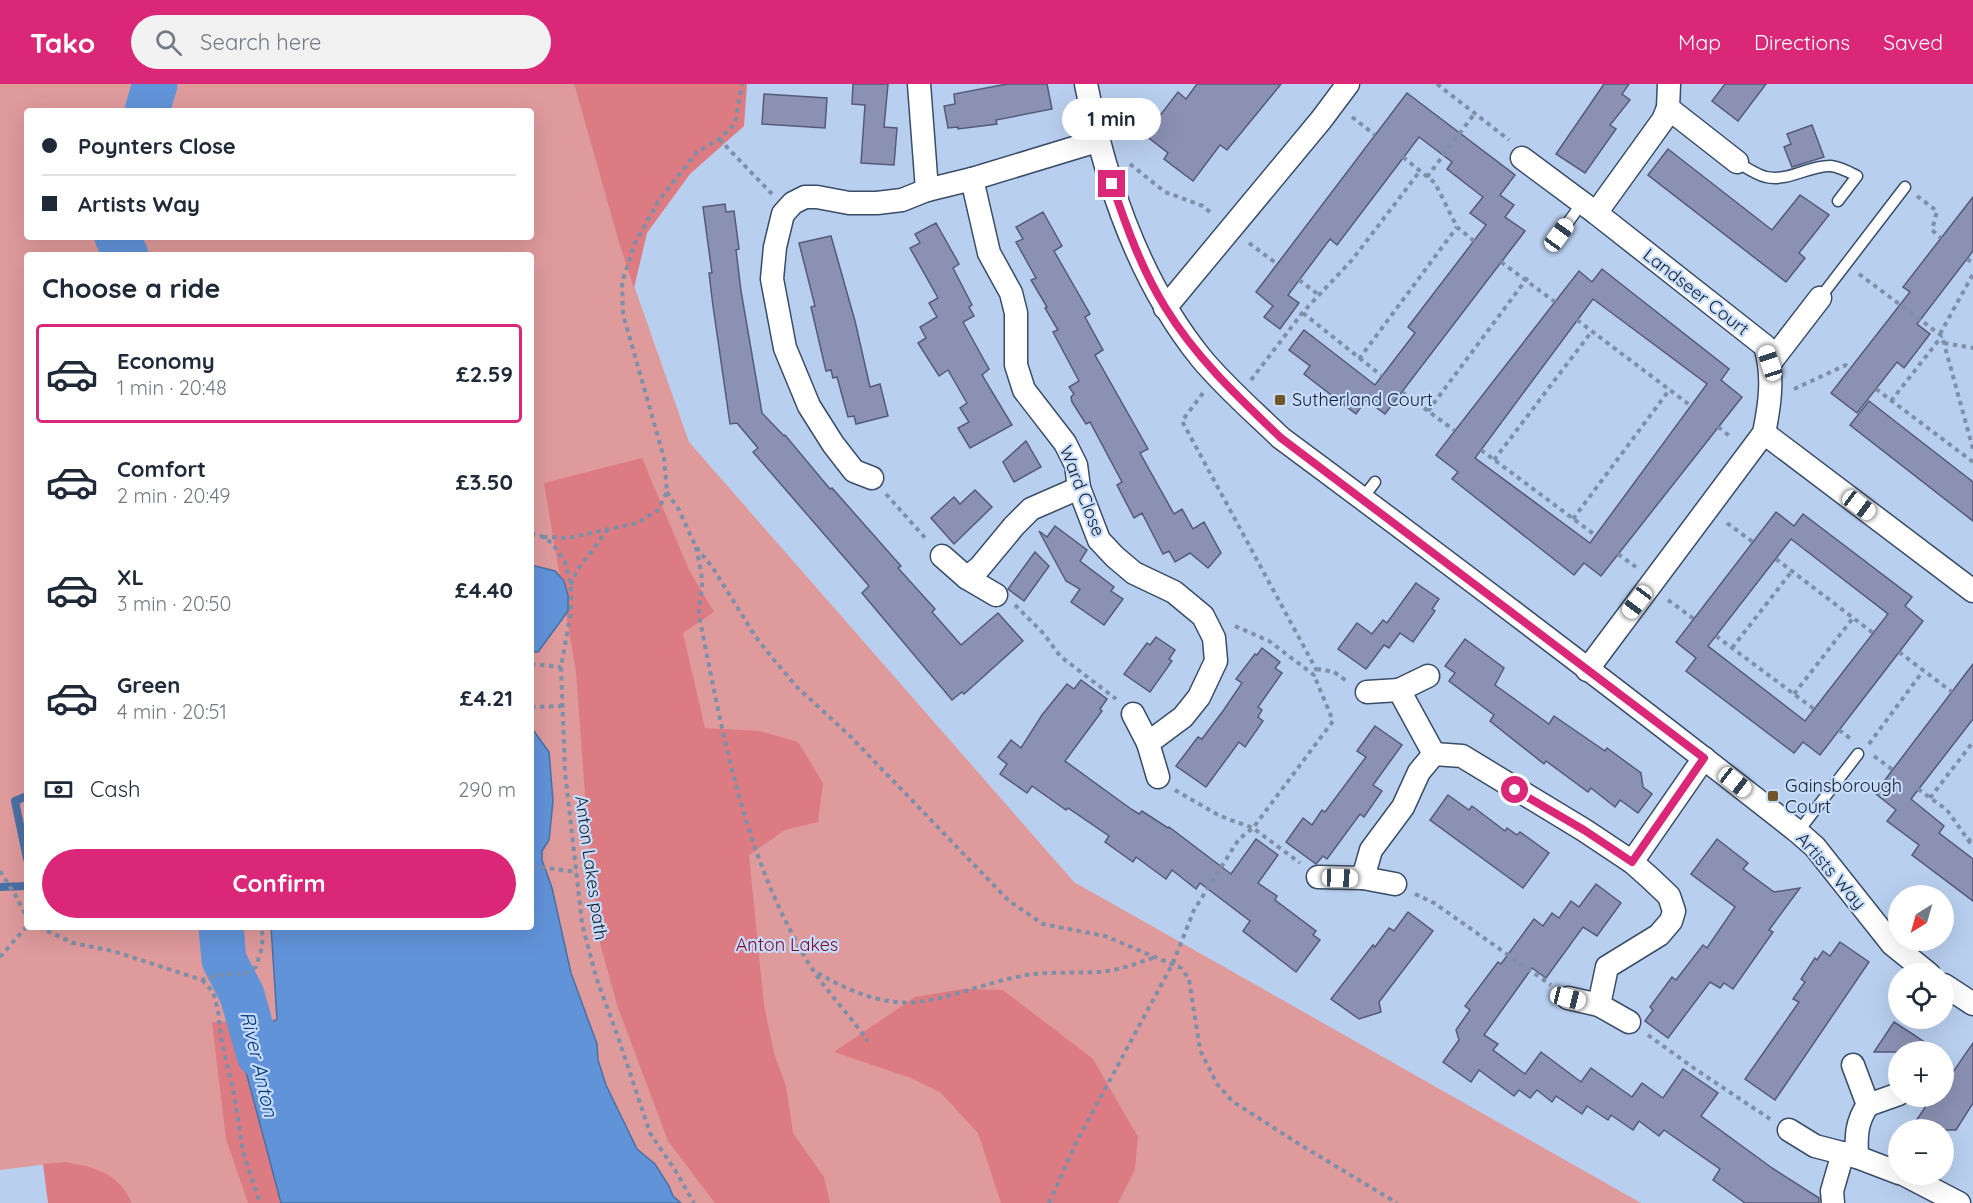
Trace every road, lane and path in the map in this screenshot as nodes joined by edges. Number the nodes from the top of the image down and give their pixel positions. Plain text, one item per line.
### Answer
1 (742, 84) edge
2 (919, 84) edge
3 (1086, 84) edge
4 (1348, 84) edge
5 (1437, 84) edge
6 (1669, 84) edge
7 (1668, 108) junction
8 (1475, 113) junction
9 (719, 139) junction
10 (1097, 139) junction
11 (1403, 158) dead end
12 (1522, 158) joint
13 (1737, 162) joint
14 (1420, 171) junction
15 (1428, 177) junction
16 (972, 179) junction
17 (1905, 187) joint
18 (927, 190) junction
19 (1838, 201) dead end
20 (1589, 208) junction
21 (787, 209) junction
22 (1457, 227) junction
23 (1230, 228) junction
24 (1559, 235) dead end
25 (1941, 238) dead end
26 (1474, 241) dead end
27 (1967, 259) dead end
28 (1501, 262) dead end
29 (1973, 263) edge
30 (1277, 264) dead end
31 (1846, 265) junction
32 (1973, 274) edge
33 (1527, 279) junction
34 (1299, 280) dead end
35 (1319, 295) junction
36 (1820, 298) joint
37 (1555, 302) dead end
38 (1165, 308) junction
39 (1303, 312) junction
40 (1577, 320) dead end
41 (1592, 331) junction
42 (1941, 335) junction
43 (1944, 343) junction
44 (1973, 348) edge
45 (1359, 359) junction
46 (1770, 363) junction
47 (1850, 368) dead end
48 (1216, 375) junction
49 (1382, 376) dead end
50 (1670, 389) junction
51 (1876, 389) dead end
52 (1402, 392) dead end
53 (1238, 398) junction
54 (1769, 400) junction
55 (1891, 401) junction
56 (1691, 406) dead end
57 (1428, 411) junction
58 (1973, 428) edge
59 (1454, 430) dead end
60 (1764, 433) junction
61 (1969, 434) junction
62 (1973, 449) edge
63 (1481, 450) dead end
64 (1494, 460) junction
65 (1973, 462) edge
66 (872, 478) joint
67 (1079, 488) junction
68 (667, 492) junction
69 (1707, 508) junction
70 (1573, 519) junction
71 (609, 529) junction
72 (534, 535) edge
73 (541, 536) junction
74 (1595, 536) dead end
75 (1753, 542) dead end
76 (696, 547) junction
77 (942, 556) joint
78 (1776, 559) dead end
79 (1792, 571) junction
80 (968, 578) junction
81 (571, 585) junction
82 (1650, 585) junction
83 (1973, 591) edge
84 (996, 595) joint
85 (1203, 616) junction
86 (1854, 618) junction
87 (1694, 619) dead end
88 (1873, 633) dead end
89 (1716, 636) dead end
90 (1732, 648) junction
91 (1899, 652) dead end
92 (534, 664) edge
93 (561, 667) junction
94 (1587, 670) junction
95 (1923, 671) junction
96 (1315, 673) junction
97 (1428, 676) dead end
98 (1399, 690) junction
99 (1367, 692) joint
100 (1952, 692) dead end
101 (1794, 694) junction
102 (562, 706) junction
103 (534, 707) edge
104 (1814, 709) dead end
105 (1133, 714) joint
106 (1973, 742) edge
107 (1148, 743) junction
108 (1861, 752) joint
109 (1434, 754) junction
110 (1704, 758) junction
111 (1158, 777) joint
112 (1918, 789) dead end
113 (1930, 798) junction
114 (1253, 828) junction
115 (1798, 832) junction
116 (1973, 835) edge
117 (1968, 842) junction
118 (1973, 847) edge
119 (1632, 862) junction
120 (534, 866) edge
121 (0, 871) edge
122 (577, 872) junction
123 (1318, 877) joint
124 (1363, 878) junction
125 (1395, 884) joint
126 (24, 912) edge
127 (24, 929) edge
128 (45, 930) edge
129 (262, 930) edge
130 (0, 957) edge
131 (1156, 957) junction
132 (1173, 963) junction
133 (1915, 963) edge
134 (815, 971) junction
135 (202, 980) junction
136 (1954, 992) edge
137 (1568, 998) joint
138 (1973, 1004) edge
139 (1599, 1005) junction
140 (1629, 1022) joint
141 (868, 1041) dead end
142 (1853, 1065) dead end
143 (1888, 1098) edge
144 (1868, 1105) junction
145 (1789, 1130) joint
146 (1850, 1155) junction
147 (1888, 1169) edge
148 (1924, 1185) edge
149 (260, 1203) edge
150 (694, 1203) edge
151 (1049, 1203) edge
152 (1397, 1203) edge
153 (1833, 1203) edge
154 (1959, 1203) edge

1 - 9 path
2 - 18 street
3 - 10 street, Artists Way
4 - 23 street
5 - 8 path
6 - 7 street
7 - 13 street
7 - 20 street
8 - 12 path
8 - 15 path
9 - 21 path
9 - 68 path
10 - 16 street
10 - 23 path
10 - 38 street, Artists Way
11 - 14 path
12 - 20 street, Landseer Court
13 - 19 lane
14 - 15 path
14 - 35 path
15 - 22 path
16 - 18 street
16 - 67 street, Ward Close
17 - 25 path
17 - 31 lane
18 - 21 street
20 - 24 lane
20 - 46 street, Landseer Court
21 - 66 street
22 - 26 path
22 - 45 path
23 - 30 path
23 - 38 street
27 - 29 path
28 - 33 path
31 - 36 lane
31 - 42 path
32 - 42 path
33 - 37 path
33 - 57 path
34 - 35 path
35 - 39 path
36 - 46 street
38 - 48 street, Artists Way
39 - 45 path
39 - 53 path
40 - 41 path
41 - 50 path
41 - 64 path
42 - 43 path
42 - 55 path
43 - 44 path
43 - 61 path
45 - 49 path
46 - 54 street
47 - 54 path
48 - 53 street, Artists Way
48 - 96 path
50 - 56 path
50 - 70 path
51 - 55 path
52 - 57 path
53 - 94 street, Artists Way
54 - 60 street
55 - 65 path
57 - 59 path
58 - 61 path
60 - 69 street
60 - 83 street
61 - 62 path
63 - 64 path
64 - 70 path
66 - 77 path
67 - 80 street
67 - 85 street, Ward Close
68 - 71 path
68 - 76 path
69 - 75 path
69 - 82 street
70 - 74 path
71 - 73 path
71 - 81 path
72 - 73 path
73 - 81 path, Anton Lakes path
76 - 131 path
76 - 134 path
77 - 80 street
78 - 79 path
79 - 86 path
79 - 90 path
80 - 84 street
81 - 93 path, Anton Lakes path
82 - 87 path
82 - 94 street
84 - 105 path
85 - 96 path
85 - 107 street, Ward Close
86 - 88 path
86 - 101 path
89 - 90 path
90 - 101 path
91 - 95 path
92 - 93 path
93 - 102 path, Anton Lakes path
94 - 110 street, Artists Way
95 - 100 path
95 - 108 path
96 - 99 path
96 - 114 path
97 - 98 street
98 - 99 street
98 - 109 street
101 - 104 path
102 - 103 path
102 - 122 path, Anton Lakes path
105 - 107 street
106 - 113 path
107 - 111 street
108 - 115 lane
109 - 119 street
109 - 124 street
110 - 115 street, Artists Way
110 - 119 street
111 - 114 path
112 - 113 path
113 - 117 path
114 - 123 path
114 - 132 path
115 - 133 street, Artists Way
116 - 117 path
117 - 118 path
119 - 139 street
120 - 122 path
121 - 126 path
122 - 150 path, Anton Lakes path
123 - 124 street
124 - 125 street
125 - 137 path
127 - 130 path
128 - 135 path
129 - 135 path
131 - 132 path
131 - 134 path
132 - 151 path
132 - 152 path
134 - 141 path
135 - 149 path
136 - 138 street
137 - 139 street
139 - 140 street
140 - 145 path
142 - 144 street
143 - 144 street
144 - 146 street
145 - 146 street
146 - 147 street
146 - 153 street
148 - 154 street

